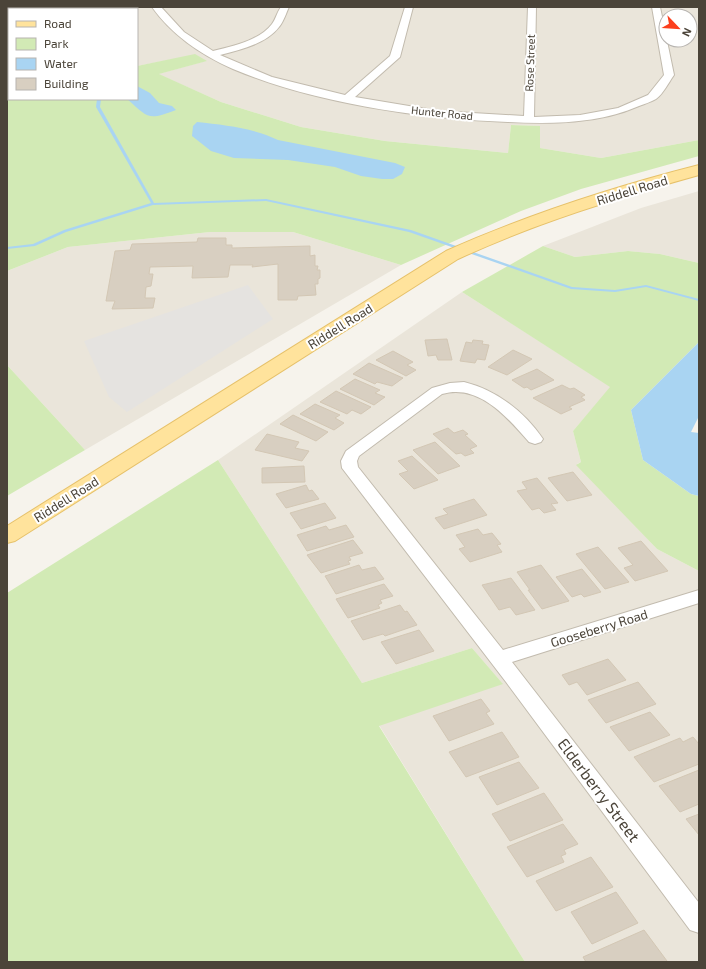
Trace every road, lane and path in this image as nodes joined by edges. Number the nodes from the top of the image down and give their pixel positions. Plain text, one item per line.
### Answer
1 (156, 7) edge
2 (285, 7) edge
3 (409, 7) edge
4 (532, 7) edge
5 (656, 7) edge
6 (212, 54) junction
7 (347, 99) junction
8 (529, 120) junction
9 (699, 170) edge
10 (535, 439) dead end
11 (7, 536) edge
12 (699, 596) edge
13 (499, 659) junction
14 (699, 922) edge

1 - 6 street, Hunter Road
2 - 6 street
3 - 7 street
4 - 8 street, Rose Street
5 - 8 street, Hunter Road
6 - 7 street, Hunter Road
7 - 8 street, Hunter Road
9 - 11 main road, Riddell Road
10 - 13 street, Elderberry Street
12 - 13 street, Gooseberry Road
13 - 14 street, Elderberry Street

